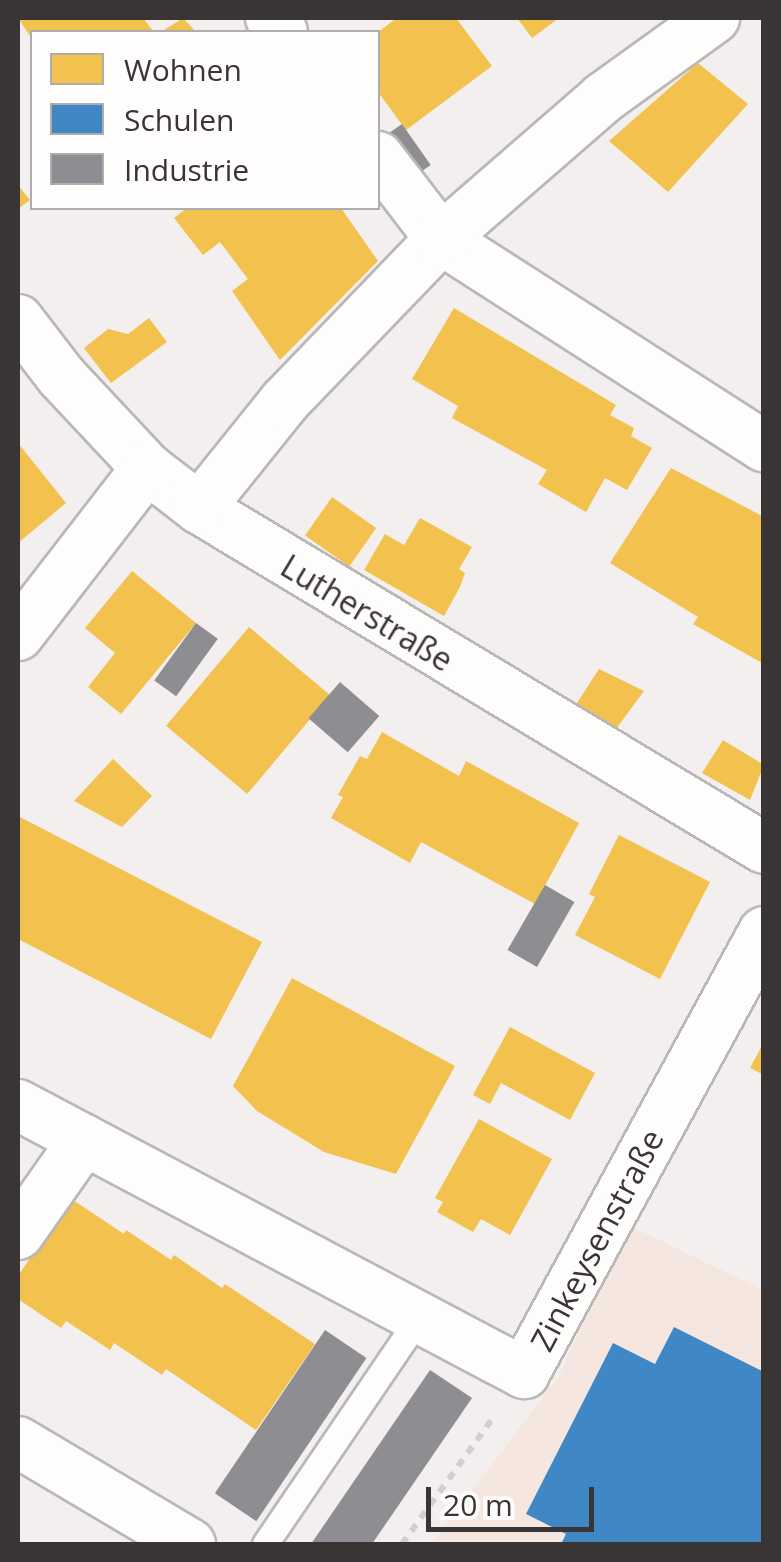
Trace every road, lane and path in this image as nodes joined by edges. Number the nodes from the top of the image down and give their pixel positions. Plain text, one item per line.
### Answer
1 (714, 18) edge
2 (380, 160) edge
3 (440, 239) junction
4 (18, 320) edge
5 (764, 446) edge
6 (147, 468) junction
7 (199, 508) junction
8 (18, 635) edge
9 (764, 848) edge
10 (764, 932) edge
11 (18, 1105) edge
12 (84, 1140) junction
13 (18, 1234) edge
14 (419, 1317) junction
15 (524, 1373) junction
16 (18, 1442) edge
17 (190, 1544) edge
18 (265, 1544) edge
19 (402, 1544) edge

1 - 3 street
2 - 3 street
3 - 5 street
3 - 7 street
4 - 6 street, Lutherstraße
6 - 7 street, Lutherstraße
6 - 8 street
7 - 9 street, Lutherstraße
10 - 15 street, Zinkeysenstraße
11 - 12 street, Zinkeysenstraße
12 - 13 street
12 - 14 street, Zinkeysenstraße
14 - 15 street, Zinkeysenstraße
14 - 18 lane
15 - 19 path
16 - 17 street

